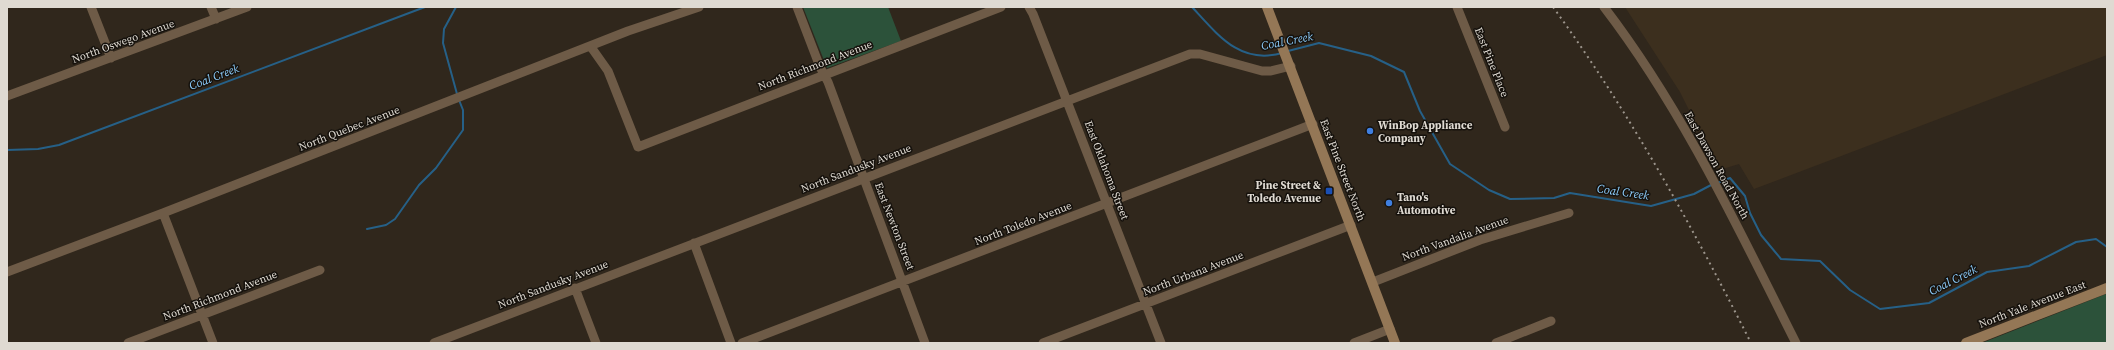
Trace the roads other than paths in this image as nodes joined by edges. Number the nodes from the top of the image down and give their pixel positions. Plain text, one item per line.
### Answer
1 (91, 7) edge
2 (211, 7) edge
3 (247, 7) edge
4 (699, 7) edge
5 (797, 7) edge
6 (1001, 7) edge
7 (1028, 7) edge
8 (1267, 7) edge
9 (1457, 7) edge
10 (1604, 7) edge
11 (216, 19) junction
12 (591, 47) junction
13 (110, 58) junction
14 (1290, 64) junction
15 (824, 75) junction
16 (7, 96) edge
17 (1067, 101) junction
18 (1313, 124) junction
19 (1505, 127) dead end
20 (864, 178) junction
21 (1107, 204) junction
22 (163, 213) junction
23 (1568, 213) dead end
24 (1351, 225) junction
25 (694, 243) junction
26 (320, 270) dead end
27 (7, 272) edge
28 (903, 282) junction
29 (1373, 282) junction
30 (575, 288) junction
31 (2107, 288) edge
32 (1146, 303) junction
33 (202, 315) junction
34 (1551, 322) dead end
35 (1390, 329) junction
36 (458, 339) edge
37 (128, 343) edge
38 (213, 343) edge
39 (434, 343) edge
40 (596, 343) edge
41 (731, 343) edge
42 (742, 343) edge
43 (925, 343) edge
44 (1043, 343) edge
45 (1161, 343) edge
46 (1354, 343) edge
47 (1395, 343) edge
48 (1496, 343) edge
49 (1796, 343) edge
50 (1966, 343) edge

1 - 13 street
2 - 11 street
3 - 11 street, North Oswego Avenue
4 - 12 street, North Quebec Avenue
5 - 15 street, East Newton Street
6 - 15 street, North Richmond Avenue
7 - 17 street, East Oklahoma Street
8 - 14 main road, East Pine Street North
9 - 19 street, East Pine Place
10 - 49 street, East Dawson Road North
11 - 13 street, North Oswego Avenue
12 - 15 street, North Richmond Avenue
12 - 22 street, North Quebec Avenue
13 - 16 street, North Oswego Avenue
14 - 17 street, North Sandusky Avenue
14 - 18 main road, East Pine Street North
15 - 20 street, East Newton Street
17 - 20 street, North Sandusky Avenue
17 - 21 street, East Oklahoma Street
18 - 21 street, North Toledo Avenue
18 - 24 main road, East Pine Street North
20 - 25 street, North Sandusky Avenue
20 - 28 street, East Newton Street
21 - 28 street, North Toledo Avenue
21 - 32 street, East Oklahoma Street
22 - 27 street, North Quebec Avenue
22 - 33 street
23 - 29 street, North Vandalia Avenue
24 - 29 main road, East Pine Street North
24 - 32 street, North Urbana Avenue
25 - 30 street, North Sandusky Avenue
25 - 41 street
26 - 33 street, North Richmond Avenue
28 - 42 street, North Toledo Avenue
28 - 43 street, East Newton Street
29 - 35 main road, East Pine Street North
30 - 36 street, North Sandusky Avenue
30 - 40 street
31 - 50 main road, North Yale Avenue East
32 - 44 street, North Urbana Avenue
32 - 45 street, East Oklahoma Street
33 - 37 street, North Richmond Avenue
33 - 38 street
34 - 48 street
35 - 46 street
35 - 47 main road, East Pine Street North
36 - 39 street, North Sandusky Avenue

